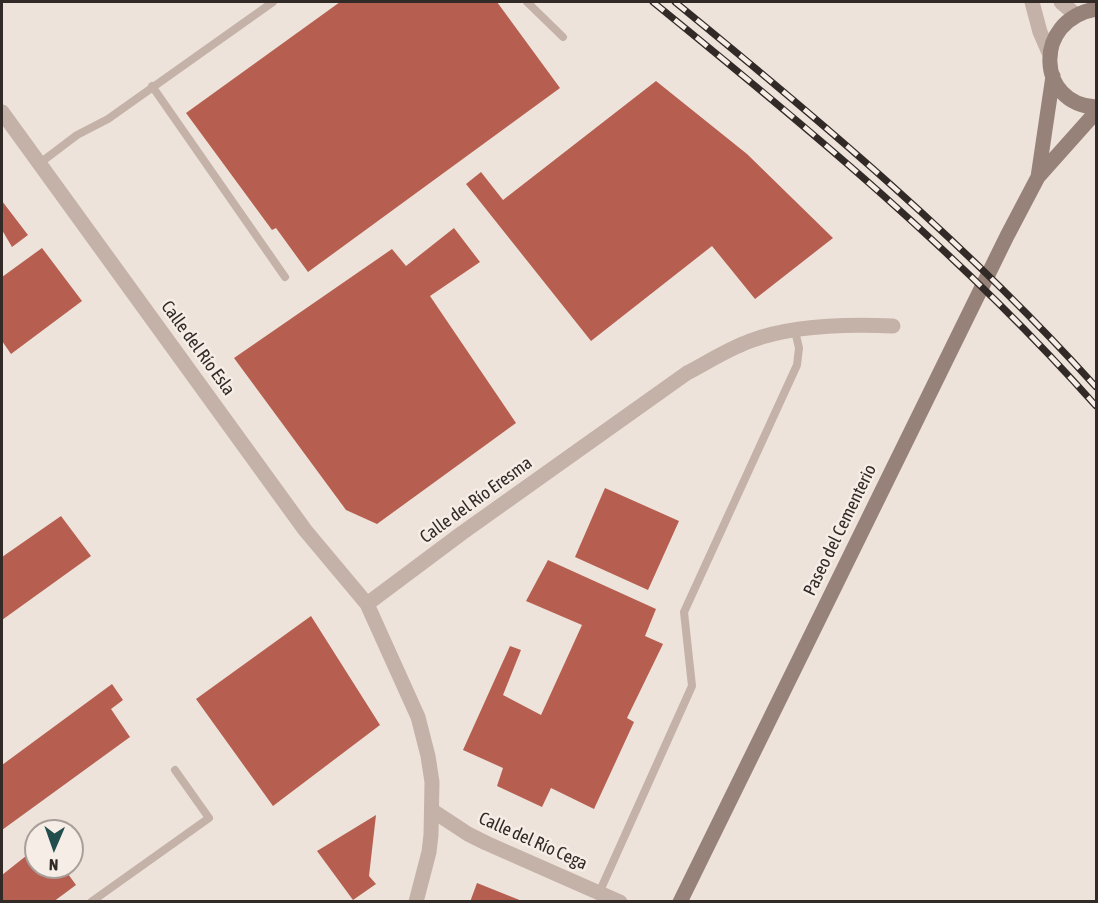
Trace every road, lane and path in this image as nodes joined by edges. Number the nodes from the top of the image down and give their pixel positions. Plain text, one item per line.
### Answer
1 (273, 2) edge
2 (527, 2) edge
3 (1032, 2) edge
4 (1061, 2) edge
5 (1096, 9) edge
6 (1076, 15) junction
7 (563, 37) dead end
8 (1050, 55) junction
9 (1053, 76) junction
10 (152, 86) junction
11 (1096, 107) edge
12 (2, 112) edge
13 (1096, 112) edge
14 (40, 163) junction
15 (1038, 177) junction
16 (285, 277) dead end
17 (893, 326) dead end
18 (795, 331) junction
19 (367, 604) junction
20 (175, 770) dead end
21 (433, 811) junction
22 (599, 893) junction
23 (91, 902) edge
24 (416, 902) edge
25 (620, 902) edge
26 (680, 902) edge

1 - 10 lane
2 - 7 lane
3 - 8 street
4 - 6 street
5 - 6 main road
6 - 8 main road
8 - 9 main road
9 - 11 main road
9 - 15 main road, Paseo del Cementerio
10 - 14 lane
10 - 16 lane
12 - 14 street, Calle del Río Esla
13 - 15 main road, Paseo del Cementerio
14 - 19 street, Calle del Río Esla
15 - 26 main road, Paseo del Cementerio
17 - 18 street, Calle del Río Eresma
18 - 19 street, Calle del Río Eresma
18 - 22 lane
19 - 21 street
20 - 23 lane
21 - 22 street, Calle del Río Cega
21 - 24 street
22 - 25 street, Calle del Río Cega

